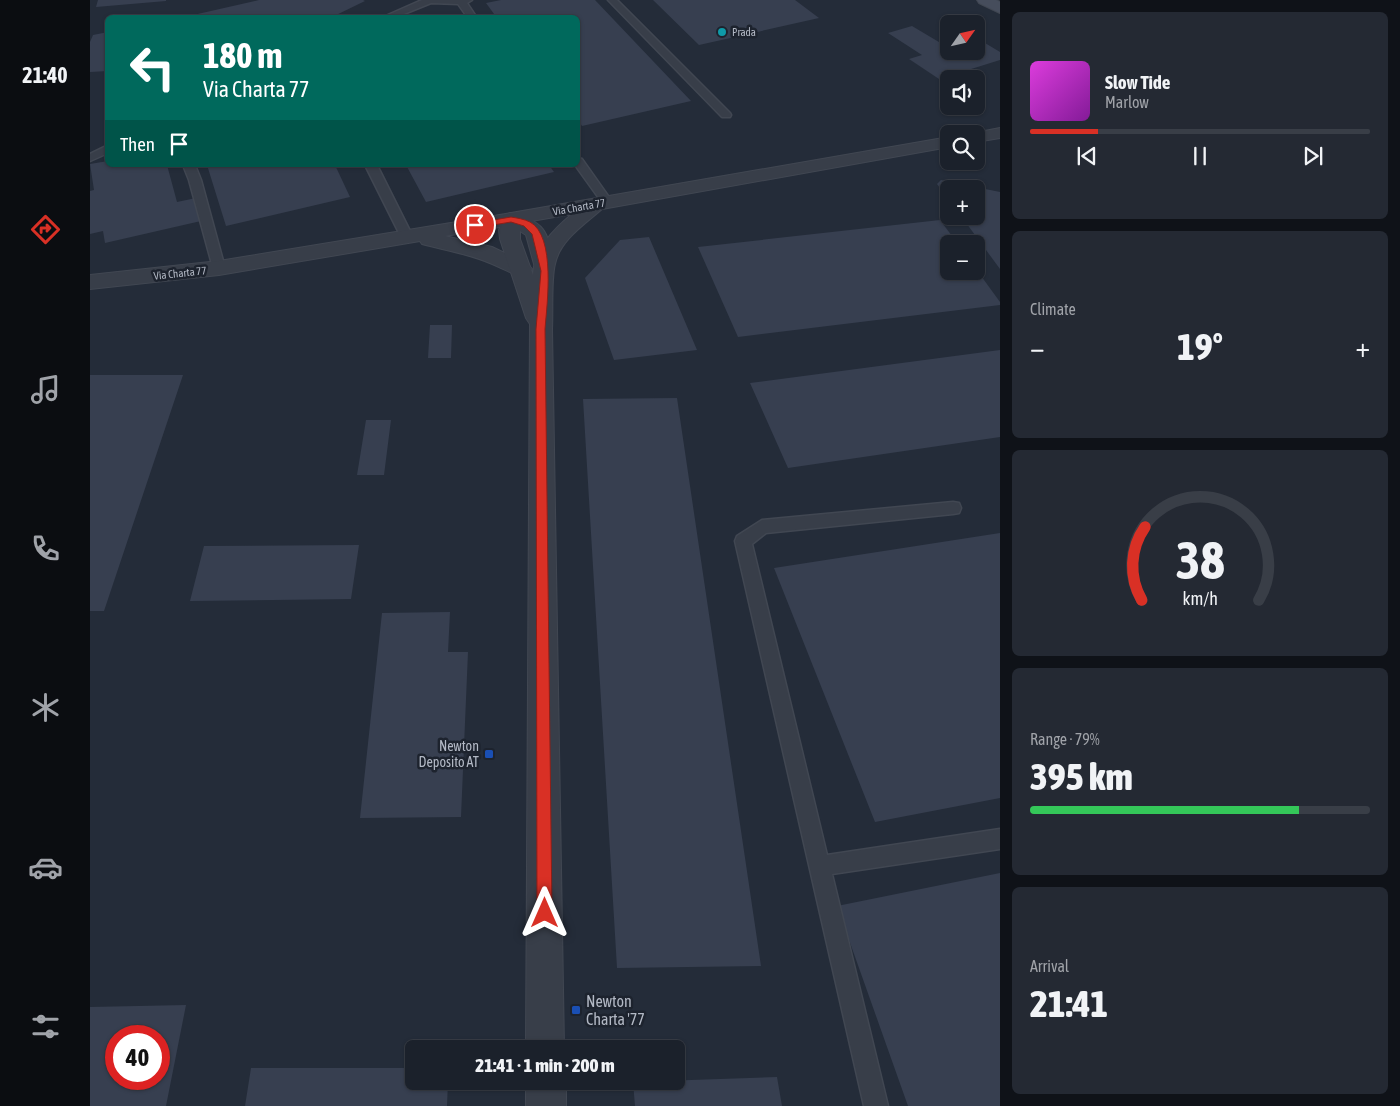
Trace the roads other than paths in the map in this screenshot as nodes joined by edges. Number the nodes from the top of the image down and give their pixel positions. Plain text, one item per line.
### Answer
1 (612, 0) edge
2 (984, 0) edge
3 (465, 1) edge
4 (1000, 8) edge
5 (392, 15) edge
6 (472, 15) edge
7 (726, 115) dead end
8 (1000, 133) edge
9 (985, 136) edge
10 (940, 144) edge
11 (105, 150) edge
12 (90, 158) edge
13 (580, 164) edge
14 (190, 167) edge
15 (372, 167) edge
16 (602, 203) junction
17 (511, 219) junction
18 (407, 237) junction
19 (544, 264) junction
20 (219, 268) junction
21 (521, 269) junction
22 (90, 282) edge
23 (541, 329) junction
24 (953, 508) dead end
25 (1000, 838) edge
26 (820, 866) junction
27 (546, 1040) edge
28 (546, 1090) edge
29 (546, 1106) edge
30 (876, 1106) edge

1 - 7 lane
2 - 4 main road
3 - 5 lane
3 - 6 lane
8 - 9 street
10 - 16 street, Via Charta 77
11 - 12 lane
13 - 16 lane
14 - 20 lane
15 - 18 lane
16 - 17 street, Via Charta 77
16 - 19 street
17 - 18 street, Via Charta 77
17 - 19 street
17 - 21 street
18 - 20 street, Via Charta 77
18 - 21 street
19 - 23 street
20 - 22 street, Via Charta 77
21 - 23 street
23 - 27 street
24 - 26 lane
25 - 26 lane
26 - 30 lane
28 - 29 street

